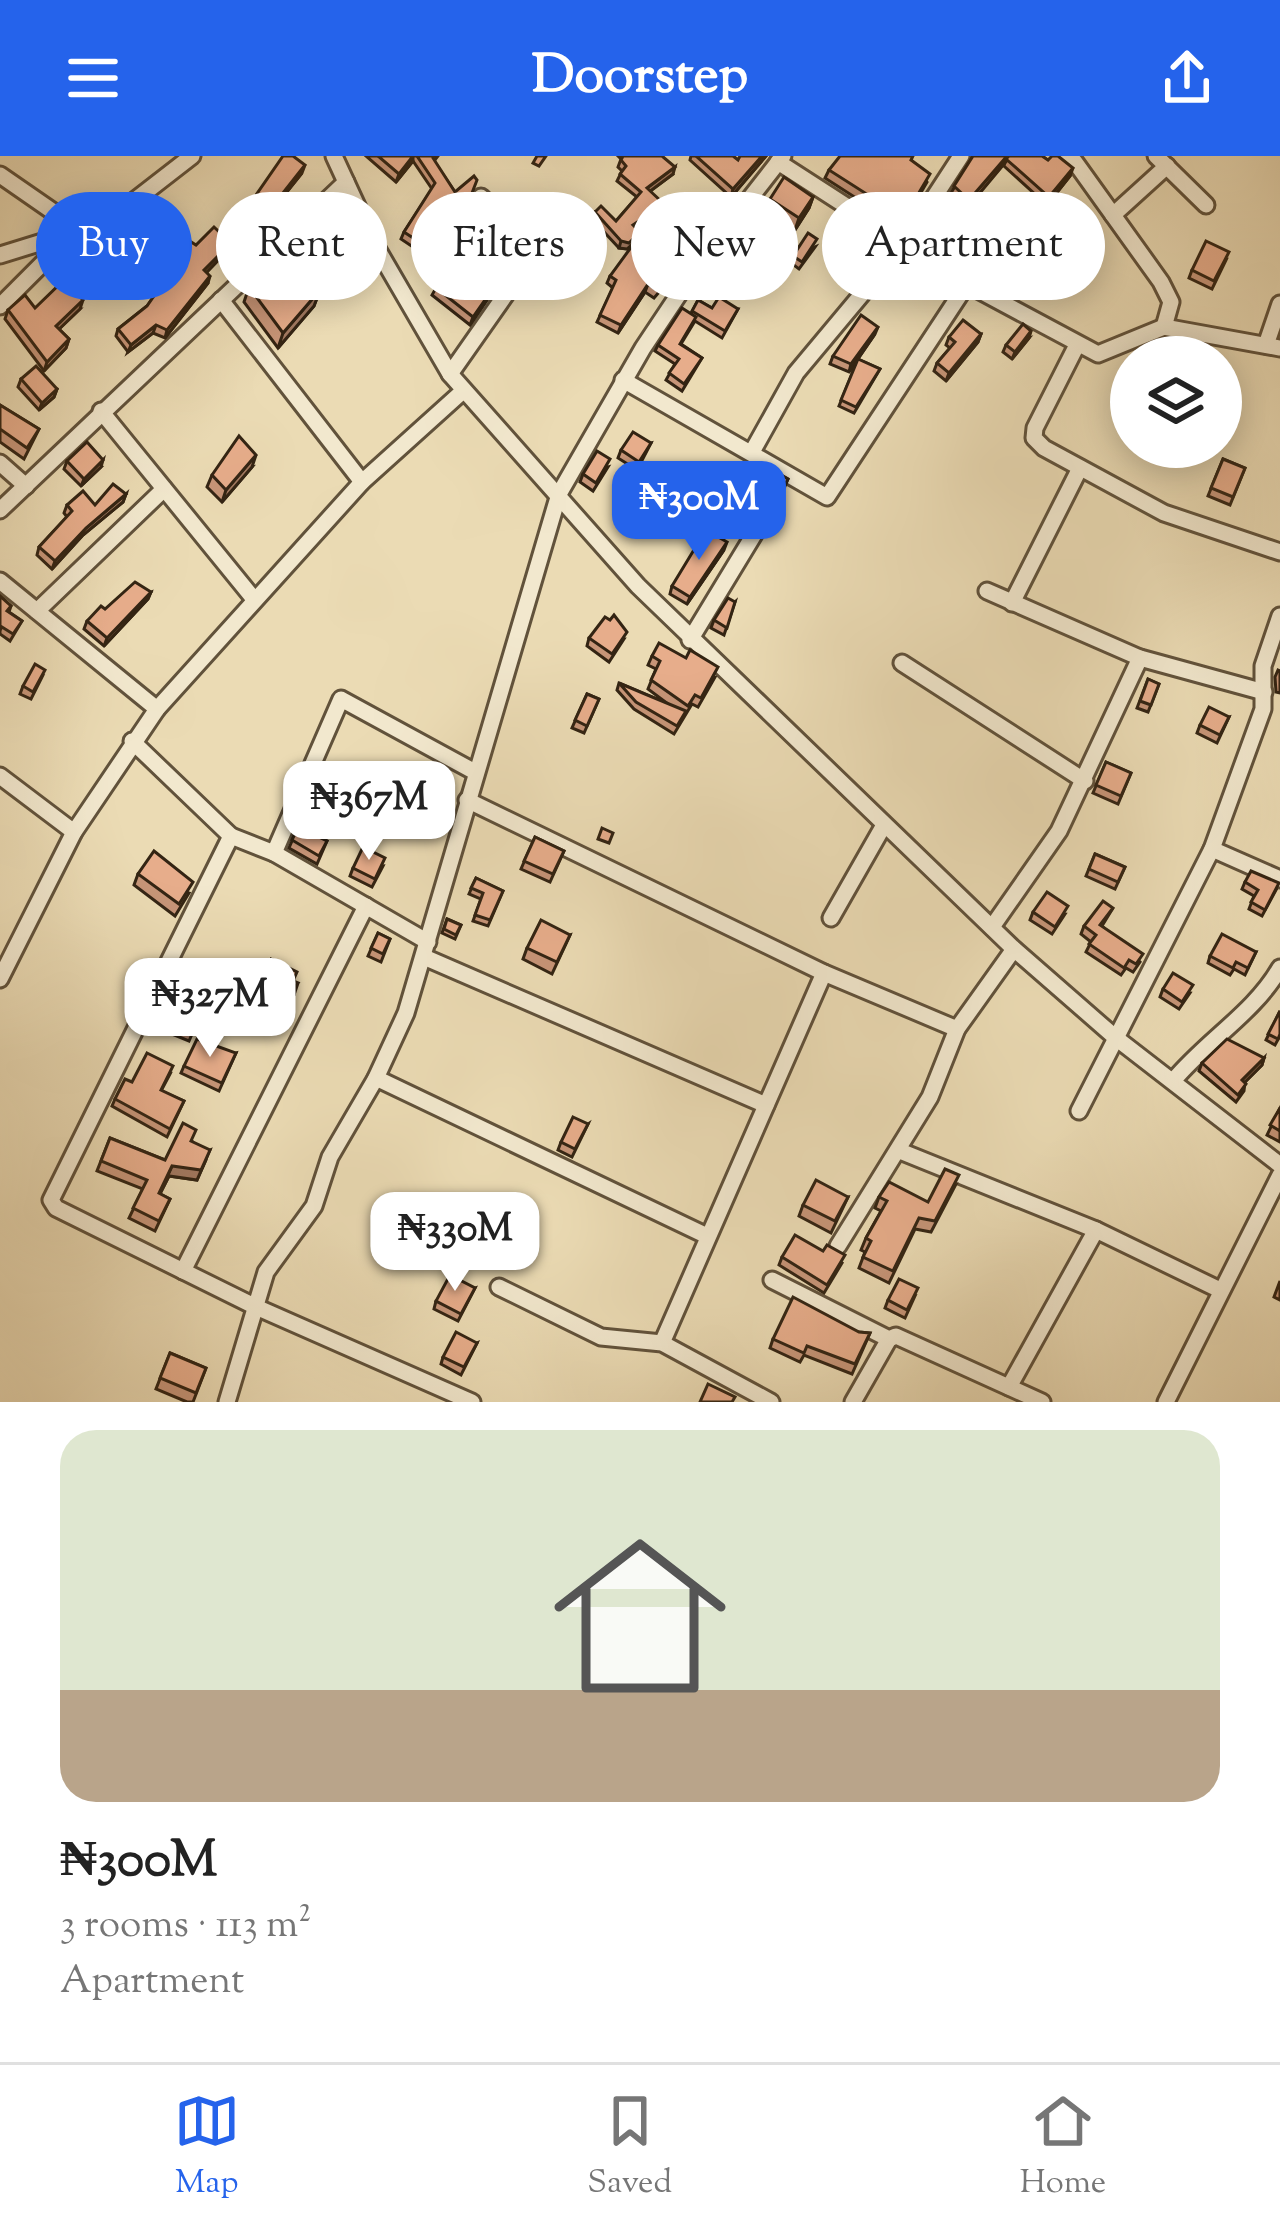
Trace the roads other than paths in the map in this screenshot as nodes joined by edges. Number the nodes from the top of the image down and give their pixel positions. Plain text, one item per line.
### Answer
1 (192, 156) edge
2 (334, 156) edge
3 (961, 156) edge
4 (1074, 158) edge
5 (781, 159) edge
6 (1162, 161) edge
7 (0, 175) edge
8 (346, 182) junction
9 (146, 192) edge
10 (335, 192) edge
11 (828, 192) edge
12 (938, 192) edge
13 (36, 201) edge
14 (1206, 205) dead end
15 (1114, 215) junction
16 (36, 244) edge
17 (0, 254) edge
18 (36, 272) edge
19 (221, 300) joint
20 (502, 300) edge
21 (857, 300) edge
22 (957, 300) edge
23 (997, 300) edge
24 (1280, 304) edge
25 (0, 306) edge
26 (1164, 327) junction
27 (1077, 345) junction
28 (1273, 346) edge
29 (449, 374) junction
30 (623, 380) junction
31 (463, 392) junction
32 (101, 411) junction
33 (752, 452) junction
34 (0, 463) edge
35 (1080, 468) junction
36 (362, 482) junction
37 (26, 486) junction
38 (164, 489) junction
39 (560, 494) junction
40 (0, 510) edge
41 (761, 523) dead end
42 (1280, 552) edge
43 (0, 581) edge
44 (987, 591) dead end
45 (253, 598) junction
46 (1012, 603) junction
47 (37, 611) junction
48 (1280, 616) edge
49 (690, 640) junction
50 (1140, 658) junction
51 (902, 663) dead end
52 (1264, 692) junction
53 (157, 709) junction
54 (131, 741) junction
55 (476, 772) junction
56 (0, 776) edge
57 (1085, 781) junction
58 (467, 800) junction
59 (884, 825) junction
60 (74, 832) junction
61 (231, 836) junction
62 (1212, 849) junction
63 (274, 853) junction
64 (1280, 878) edge
65 (366, 906) junction
66 (831, 918) dead end
67 (992, 927) junction
68 (1014, 949) junction
69 (426, 950) junction
70 (5, 956) edge
71 (1280, 969) edge
72 (824, 973) junction
73 (0, 979) edge
74 (957, 1029) junction
75 (1117, 1038) junction
76 (376, 1078) junction
77 (1173, 1081) junction
78 (766, 1106) junction
79 (1079, 1111) dead end
80 (899, 1151) junction
81 (1280, 1165) edge
82 (1280, 1175) edge
83 (1096, 1231) junction
84 (705, 1235) junction
85 (838, 1246) edge
86 (183, 1271) junction
87 (772, 1280) dead end
88 (499, 1287) dead end
89 (1220, 1290) junction
90 (254, 1306) junction
91 (889, 1340) junction
92 (662, 1343) junction
93 (1009, 1387) junction
94 (227, 1402) edge
95 (472, 1402) edge
96 (771, 1402) edge
97 (853, 1402) edge
98 (1042, 1402) edge
99 (1166, 1402) edge

1 - 9 street
2 - 8 street
3 - 12 street
4 - 15 street
5 - 11 street
5 - 30 street
6 - 14 street
6 - 15 street
7 - 13 street
8 - 10 street
8 - 29 street
15 - 26 street
16 - 17 street
18 - 25 street
19 - 32 street
19 - 36 street
20 - 29 street
21 - 33 street
22 - 33 street
23 - 27 street
24 - 28 street
26 - 27 street
26 - 28 street
27 - 35 street
29 - 31 street
30 - 33 street
30 - 39 street
31 - 36 street
31 - 39 street
32 - 37 street
32 - 38 street
34 - 37 street
35 - 42 street
35 - 46 street
36 - 45 street
37 - 40 street
38 - 45 street
38 - 47 street
39 - 49 street
39 - 55 street
41 - 49 street
43 - 47 street
44 - 46 street
45 - 53 street
46 - 50 street
47 - 53 street
48 - 52 street
49 - 59 street
50 - 52 street
50 - 57 street
51 - 57 street
52 - 62 street
53 - 54 street
54 - 60 street
54 - 61 street
55 - 58 street
55 - 63 street
56 - 60 street
57 - 67 street
58 - 69 street
58 - 72 street
59 - 66 street
59 - 67 street
60 - 70 street
61 - 63 street
61 - 86 street
62 - 64 street
62 - 75 street
63 - 65 street
65 - 69 street
65 - 86 street
67 - 68 street
68 - 74 street
68 - 75 street
69 - 76 street
69 - 78 street
70 - 73 street
71 - 77 street
72 - 74 street
72 - 78 street
74 - 80 street
75 - 77 street
75 - 79 street
76 - 84 street
76 - 90 street
77 - 81 street
78 - 84 street
80 - 83 street
80 - 85 street
82 - 89 street
83 - 89 street
83 - 93 street
84 - 92 street
86 - 90 street
87 - 91 street
88 - 92 street
89 - 99 street
90 - 94 street
90 - 95 street
91 - 93 street
91 - 97 street
92 - 96 street
93 - 98 street

